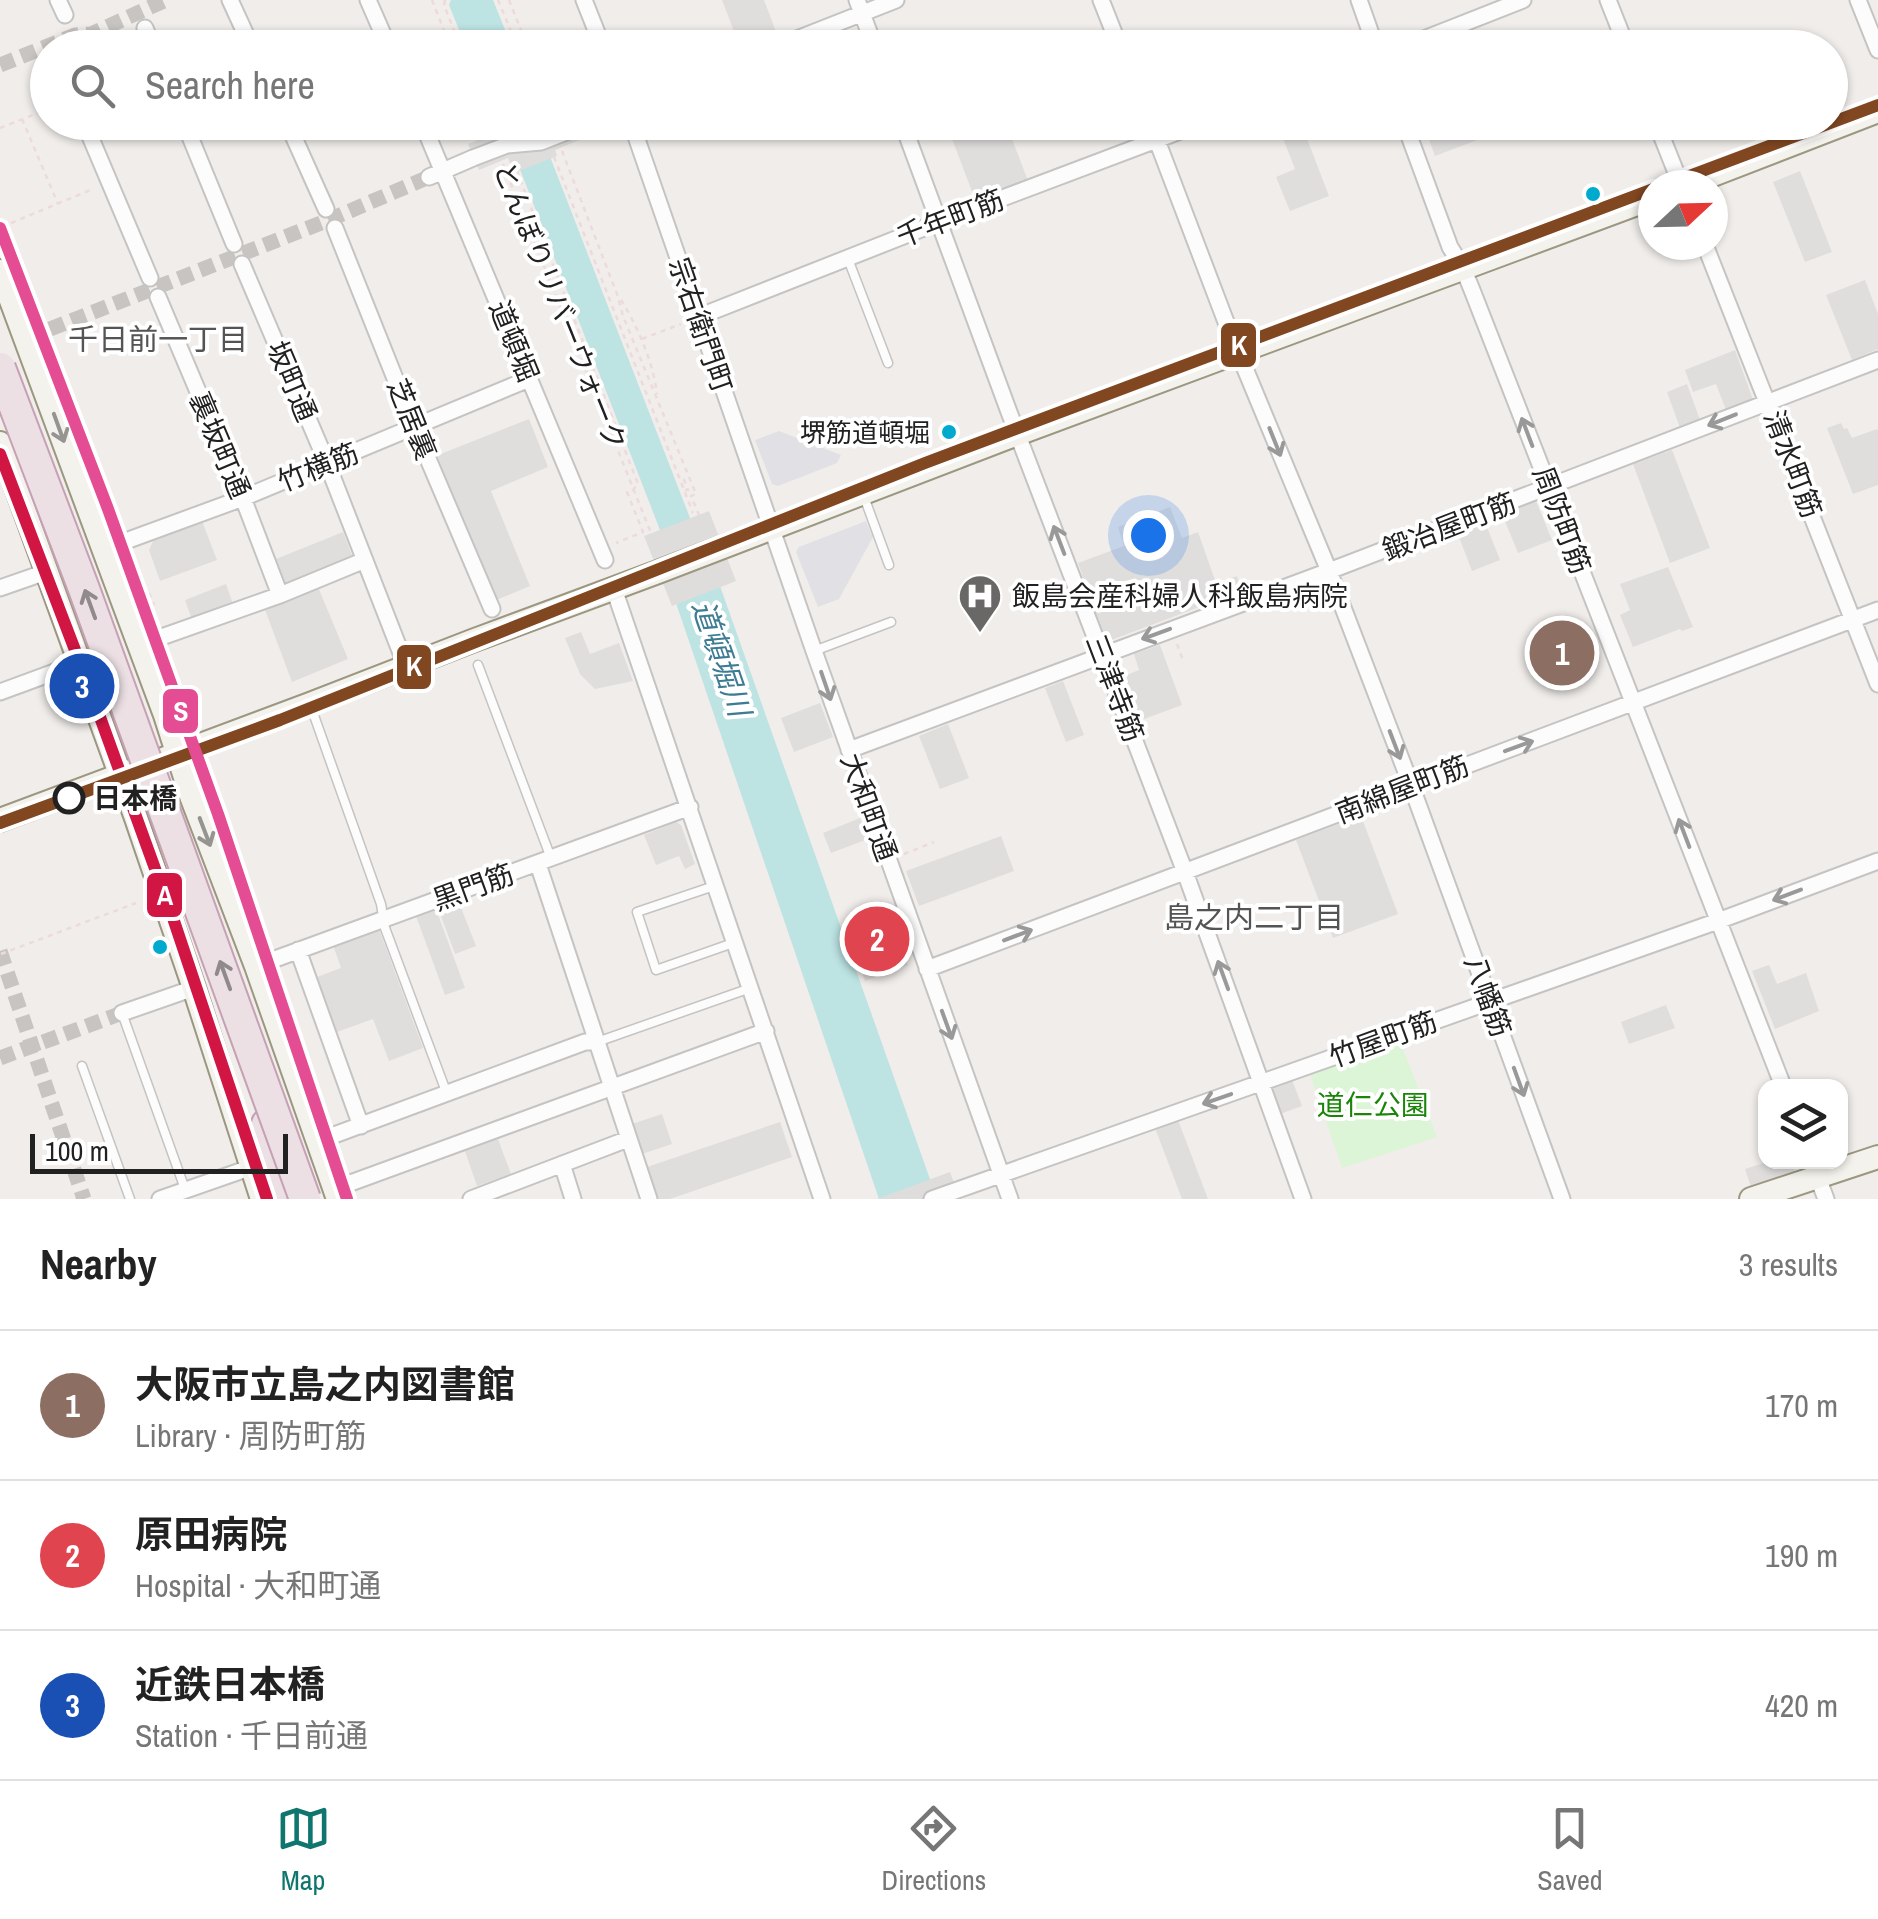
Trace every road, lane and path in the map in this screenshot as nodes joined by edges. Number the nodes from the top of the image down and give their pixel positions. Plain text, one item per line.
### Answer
1 (230, 0) edge
2 (368, 0) edge
3 (432, 0) edge
4 (498, 0) edge
5 (509, 0) edge
6 (584, 0) edge
7 (896, 0) edge
8 (1101, 0) edge
9 (1358, 0) edge
10 (1522, 0) edge
11 (1608, 0) edge
12 (1858, 0) edge
13 (444, 2) edge
14 (860, 7) edge
15 (244, 30) edge
16 (381, 30) edge
17 (444, 30) edge
18 (454, 30) edge
19 (511, 30) edge
20 (521, 30) edge
21 (596, 30) edge
22 (812, 30) edge
23 (1113, 30) edge
24 (1369, 30) edge
25 (1446, 30) edge
26 (1620, 30) edge
27 (1878, 50) edge
28 (1878, 110) edge
29 (30, 116) edge
30 (22, 119) junction
31 (1848, 122) edge
32 (0, 128) edge
33 (30, 138) edge
34 (31, 140) edge
35 (91, 140) edge
36 (191, 140) edge
37 (294, 140) edge
38 (427, 140) edge
39 (546, 140) edge
40 (558, 140) dead end
41 (637, 140) edge
42 (909, 140) edge
43 (1157, 140) joint
44 (1411, 140) edge
45 (1664, 140) edge
46 (1800, 140) edge
47 (554, 157) dead end
48 (501, 159) dead end
49 (1677, 170) edge
50 (1723, 170) edge
51 (517, 172) dead end
52 (436, 174) junction
53 (109, 183) junction
54 (58, 204) junction
55 (1638, 204) edge
56 (326, 209) dead end
57 (939, 222) junction
58 (11, 223) dead end
59 (334, 228) dead end
60 (234, 244) dead end
61 (848, 258) junction
62 (1711, 260) edge
63 (242, 264) dead end
64 (1463, 268) junction
65 (0, 271) edge
66 (150, 278) dead end
67 (617, 294) junction
68 (158, 297) dead end
69 (698, 317) junction
70 (640, 340) junction
71 (1239, 352) junction
72 (1878, 360) edge
73 (888, 363) dead end
74 (0, 368) edge
75 (529, 379) junction
76 (657, 396) junction
77 (1768, 401) junction
78 (414, 426) junction
79 (1018, 434) junction
80 (0, 443) edge
81 (327, 463) junction
82 (96, 464) dead end
83 (102, 478) dead end
84 (689, 478) junction
85 (1549, 488) junction
86 (633, 490) junction
87 (684, 491) junction
88 (863, 493) junction
89 (242, 498) junction
90 (692, 513) dead end
91 (699, 515) dead end
92 (772, 528) junction
93 (651, 534) dead end
94 (104, 550) junction
95 (602, 554) joint
96 (365, 560) junction
97 (889, 565) dead end
98 (46, 572) junction
99 (1328, 572) junction
100 (0, 588) edge
101 (614, 589) junction
102 (149, 593) dead end
103 (280, 595) junction
104 (154, 605) dead end
105 (492, 609) dead end
106 (1878, 610) edge
107 (1853, 620) junction
108 (891, 622) dead end
109 (139, 644) junction
110 (814, 650) junction
111 (1102, 654) junction
112 (79, 663) junction
113 (406, 666) junction
114 (478, 666) dead end
115 (1878, 684) edge
116 (0, 692) edge
117 (310, 704) junction
118 (1633, 704) junction
119 (849, 750) junction
120 (178, 754) junction
121 (121, 776) junction
122 (1411, 785) junction
123 (690, 807) junction
124 (0, 820) edge
125 (934, 842) dead end
126 (888, 860) junction
127 (1878, 860) edge
128 (544, 861) junction
129 (1186, 872) junction
130 (716, 885) junction
131 (136, 903) dead end
132 (384, 919) junction
133 (1718, 921) junction
134 (736, 942) junction
135 (298, 950) junction
136 (1, 954) edge
137 (256, 966) junction
138 (927, 969) junction
139 (194, 988) junction
140 (742, 991) dead end
141 (1490, 1001) junction
142 (122, 1013) joint
143 (246, 1031) junction
144 (766, 1031) junction
145 (596, 1042) junction
146 (82, 1066) dead end
147 (1780, 1079) edge
148 (1262, 1083) junction
149 (610, 1086) junction
150 (447, 1094) junction
151 (360, 1126) junction
152 (628, 1139) junction
153 (318, 1141) junction
154 (1878, 1157) edge
155 (562, 1164) junction
156 (252, 1167) junction
157 (1001, 1174) junction
158 (1819, 1179) edge
159 (185, 1189) junction
160 (336, 1194) edge
161 (130, 1199) edge
162 (160, 1199) edge
163 (262, 1199) edge
164 (285, 1199) edge
165 (305, 1199) edge
166 (471, 1199) edge
167 (573, 1199) edge
168 (648, 1199) edge
169 (822, 1199) edge
170 (932, 1199) edge
171 (1010, 1199) edge
172 (1303, 1199) edge
173 (1562, 1199) edge
174 (1751, 1199) edge

1 - 15 street
2 - 16 street
3 - 17 path
4 - 19 path
5 - 20 path
6 - 21 street
7 - 14 street
8 - 23 street
9 - 24 street
10 - 25 street
11 - 26 street
12 - 27 street
13 - 18 path
14 - 22 street
28 - 31 main road
29 - 30 path
30 - 32 path
30 - 33 path
34 - 54 path
35 - 53 street
36 - 60 street
37 - 56 street
38 - 52 street, 道頓堀
39 - 52 street, bridge
40 - 67 path, とんぼりリバーウォーク
41 - 69 street, 宗右衛門町
42 - 57 street, 三津寺筋
43 - 57 street, 千年町筋
43 - 71 street, 八幡筋
44 - 64 street, 周防町筋
45 - 49 street
46 - 50 main road
47 - 87 path, とんぼりリバーウォーク
48 - 86 path, とんぼりリバーウォーク
51 - 86 path, とんぼりリバーウォーク
52 - 75 street, 道頓堀
53 - 54 path
53 - 66 street
54 - 58 path
55 - 64 main road
57 - 61 street, 千年町筋
57 - 79 street, 三津寺筋
59 - 78 street, 芝居裏
61 - 69 street, 千年町筋
61 - 73 lane
62 - 77 street, 清水町筋
63 - 81 street, 坂町通
64 - 71 main road
85 -> 64 street, 周防町筋
65 -> 94 main road
67 - 70 path, とんぼりリバーウォーク
67 - 76 path, とんぼりリバーウォーク
68 - 89 street, 裏坂町通
69 - 70 path
69 - 92 street, 宗右衛門町
70 - 76 path, とんぼりリバーウォーク
71 - 79 main road
71 -> 99 street, 八幡筋
72 - 77 street, 鍛冶屋町筋
143 -> 74 highway, bridge
75 - 78 street, 竹横筋
75 - 95 street, 道頓堀
76 - 84 path, とんぼりリバーウォーク
77 -> 85 street, 鍛冶屋町筋
77 - 107 street, 清水町筋
78 - 81 street, 竹横筋
78 - 105 street, 芝居裏
79 - 88 main road
111 -> 79 street, 三津寺筋
80 - 98 main road
81 - 89 street, 竹横筋
81 - 96 street, 坂町通
82 - 83 path
84 - 87 path
84 - 91 path, とんぼりリバーウォーク
85 - 99 street, 鍛冶屋町筋
85 - 118 street, 周防町筋
86 - 93 path, とんぼりリバーウォーク
86 - 95 path
87 - 90 path, とんぼりリバーウォーク
88 - 92 main road
88 - 97 lane
89 - 94 street, 竹横筋
89 - 103 street, 裏坂町通
92 - 101 main road
92 - 110 street, 大和町通
94 - 109 main road
96 - 103 street
96 - 113 street, 坂町通
98 - 100 street
98 - 112 main road
99 -> 111 street, 鍛冶屋町筋
99 -> 122 street, 八幡筋
101 - 113 main road
101 - 123 street
102 - 104 path
103 - 109 street
106 - 107 street, 南綿屋町筋
107 - 115 street, 清水町筋
107 - 118 street, 南綿屋町筋
108 - 110 lane
109 - 120 main road
110 -> 119 street, 大和町通
111 - 119 street, 鍛冶屋町筋
111 - 129 street, 三津寺筋
112 - 116 street
112 - 121 main road
113 - 117 main road
114 - 128 lane
117 - 120 main road
117 - 132 lane
122 -> 118 street, 南綿屋町筋
133 -> 118 street, 周防町筋
119 - 126 street, 大和町通
120 - 121 main road
120 -> 137 main road
121 - 124 main road
121 - 139 main road
122 - 129 street, 南綿屋町筋
122 - 141 street, 八幡筋
123 - 128 street, 黒門筋
123 - 130 street
125 - 126 path
126 - 138 street, 大和町通
127 -> 133 street, 竹屋町筋
128 - 132 street, 黒門筋
128 - 145 street
138 -> 129 street, 南綿屋町筋
148 -> 129 street, 三津寺筋
130 - 134 street
130 - 134 lane
131 - 136 path
132 - 135 street, 黒門筋
132 - 150 lane
133 - 141 street, 竹屋町筋
133 - 147 street, 周防町筋
134 - 144 street
135 - 137 street, 黒門筋
135 - 151 street
137 - 153 main road
138 -> 157 street, 大和町通
139 - 142 street
139 - 156 main road
140 - 145 lane
141 - 148 street, 竹屋町筋
141 -> 173 street, 八幡筋
142 - 159 lane
143 - 164 highway, bridge
143 - 165 highway, bridge
144 - 149 street
144 - 169 street
145 - 149 street
145 - 150 street
146 - 161 lane
148 -> 157 street, 竹屋町筋
148 - 172 street, 三津寺筋
149 - 152 street
149 - 160 street
150 - 151 street
151 - 153 street
152 - 155 street
152 - 168 street
153 - 160 main road
154 - 158 main road
155 - 166 street
155 - 167 street
156 - 159 street
156 - 163 main road
157 - 170 street, 竹屋町筋
157 - 171 street, 大和町通
158 - 174 main road
159 - 162 street

